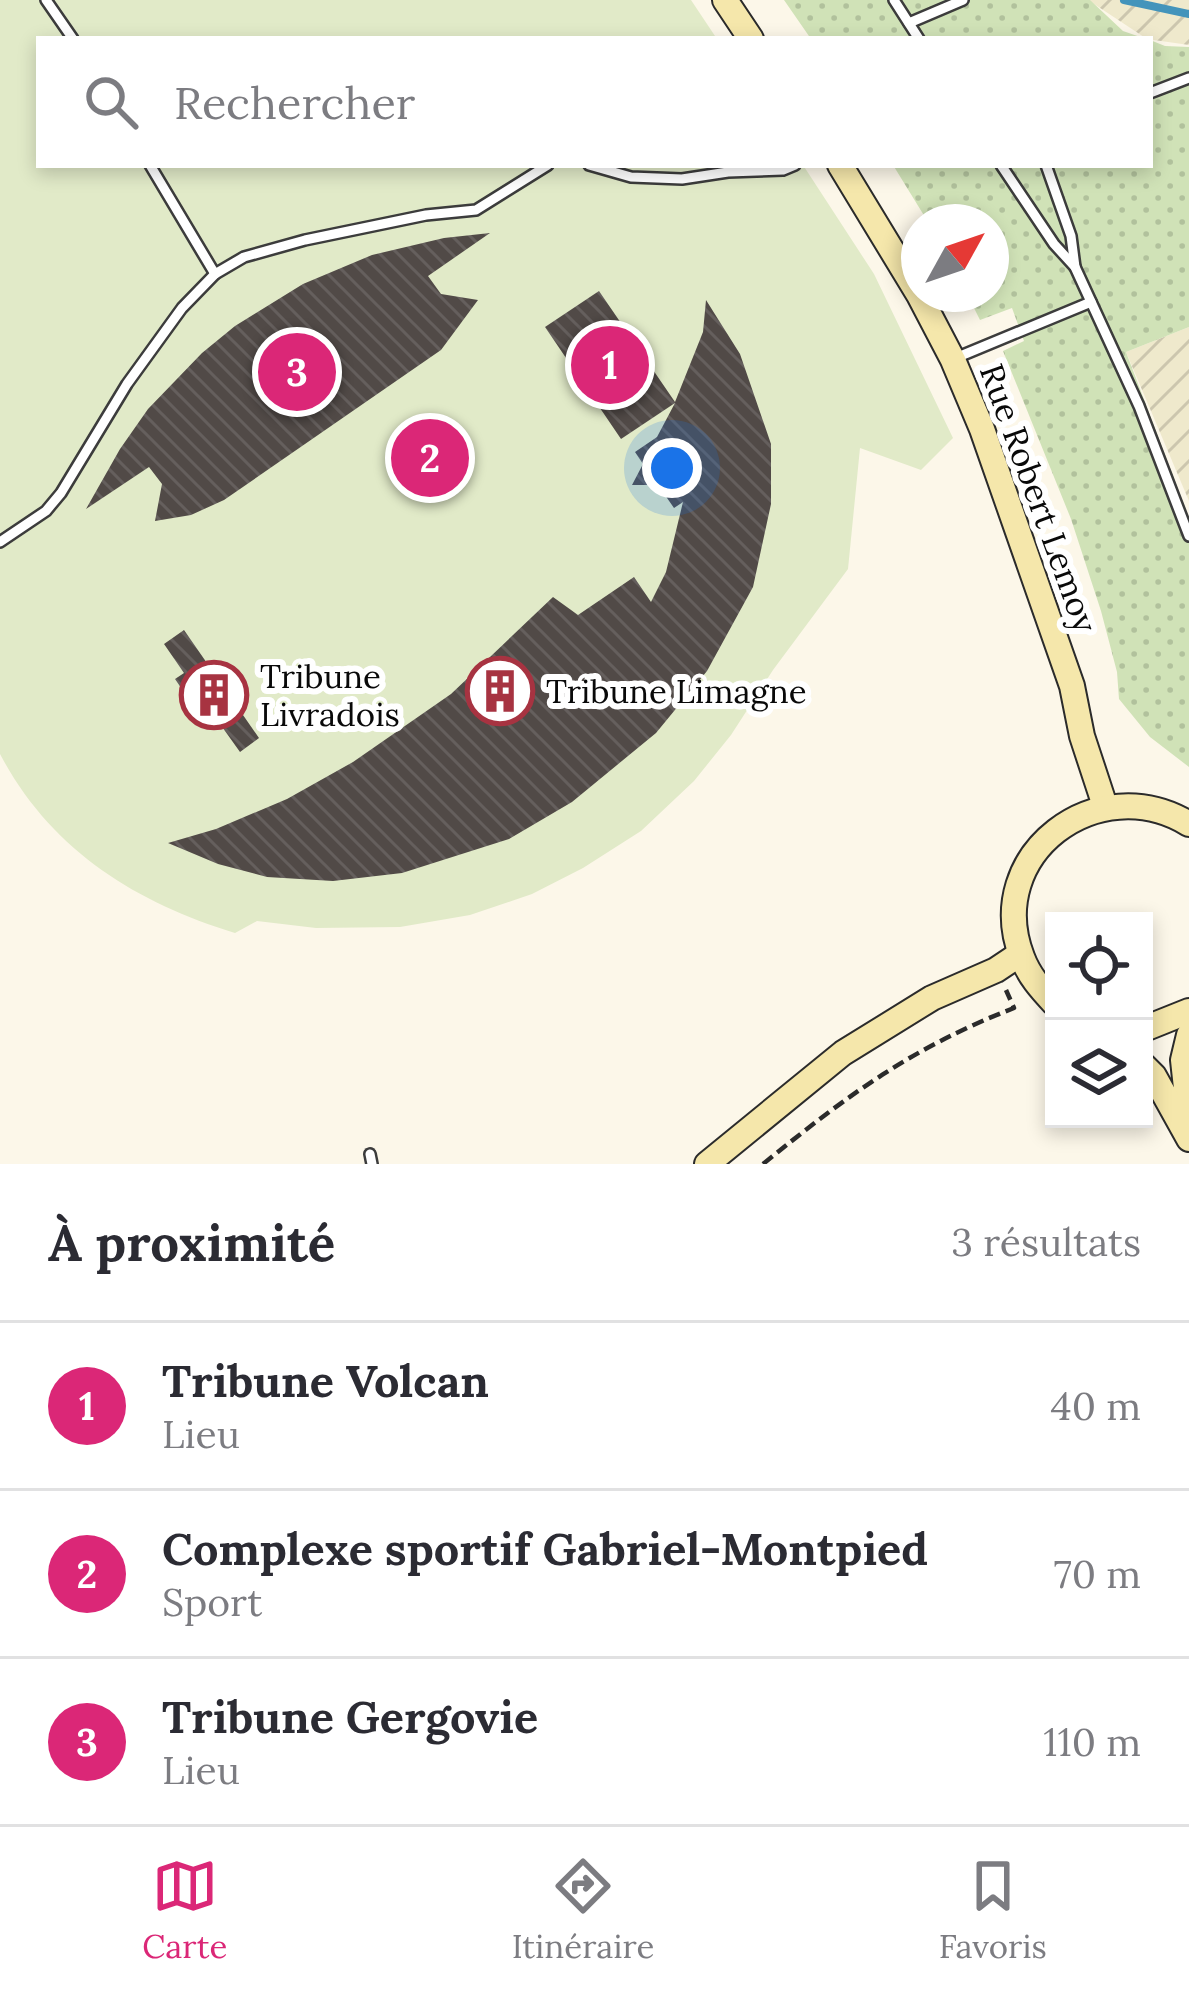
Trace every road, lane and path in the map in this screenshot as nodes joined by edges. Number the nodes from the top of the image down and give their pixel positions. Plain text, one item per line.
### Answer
1 (46, 0) edge
2 (725, 0) edge
3 (894, 0) edge
4 (963, 0) edge
5 (909, 23) junction
6 (71, 36) edge
7 (749, 36) edge
8 (917, 36) edge
9 (1189, 78) edge
10 (1153, 92) edge
11 (152, 168) edge
12 (543, 168) edge
13 (600, 168) edge
14 (723, 168) edge
15 (788, 168) edge
16 (842, 168) edge
17 (1003, 168) edge
18 (1047, 168) edge
19 (1075, 267) junction
20 (214, 274) junction
21 (1091, 302) junction
22 (953, 360) junction
23 (1189, 536) edge
24 (0, 542) edge
25 (1105, 806) junction
26 (1189, 824) edge
27 (1020, 954) junction
28 (1033, 979) junction
29 (1006, 992) junction
30 (1045, 993) edge
31 (990, 1000) dead end
32 (1189, 1011) edge
33 (1153, 1025) edge
34 (1189, 1035) edge
35 (1153, 1075) edge
36 (1189, 1116) edge
37 (1189, 1138) edge
38 (706, 1164) edge
39 (763, 1164) edge

1 - 6 lane
2 - 7 main road
3 - 5 lane
4 - 5 lane
5 - 8 lane
9 - 10 lane
11 - 20 lane
12 - 20 lane
13 - 14 lane
14 - 15 lane
16 - 22 main road, Rue Robert Lemoy
17 - 19 lane
18 - 19 lane
19 - 21 lane
20 - 24 lane
21 - 22 lane
21 - 23 lane
22 - 25 main road, Rue Robert Lemoy
25 - 26 main road
25 - 27 main road
27 - 28 main road
27 - 38 main road
28 - 29 path
28 - 30 main road
29 - 31 path
29 - 39 path
32 - 33 main road
34 - 36 main road
35 - 37 main road

